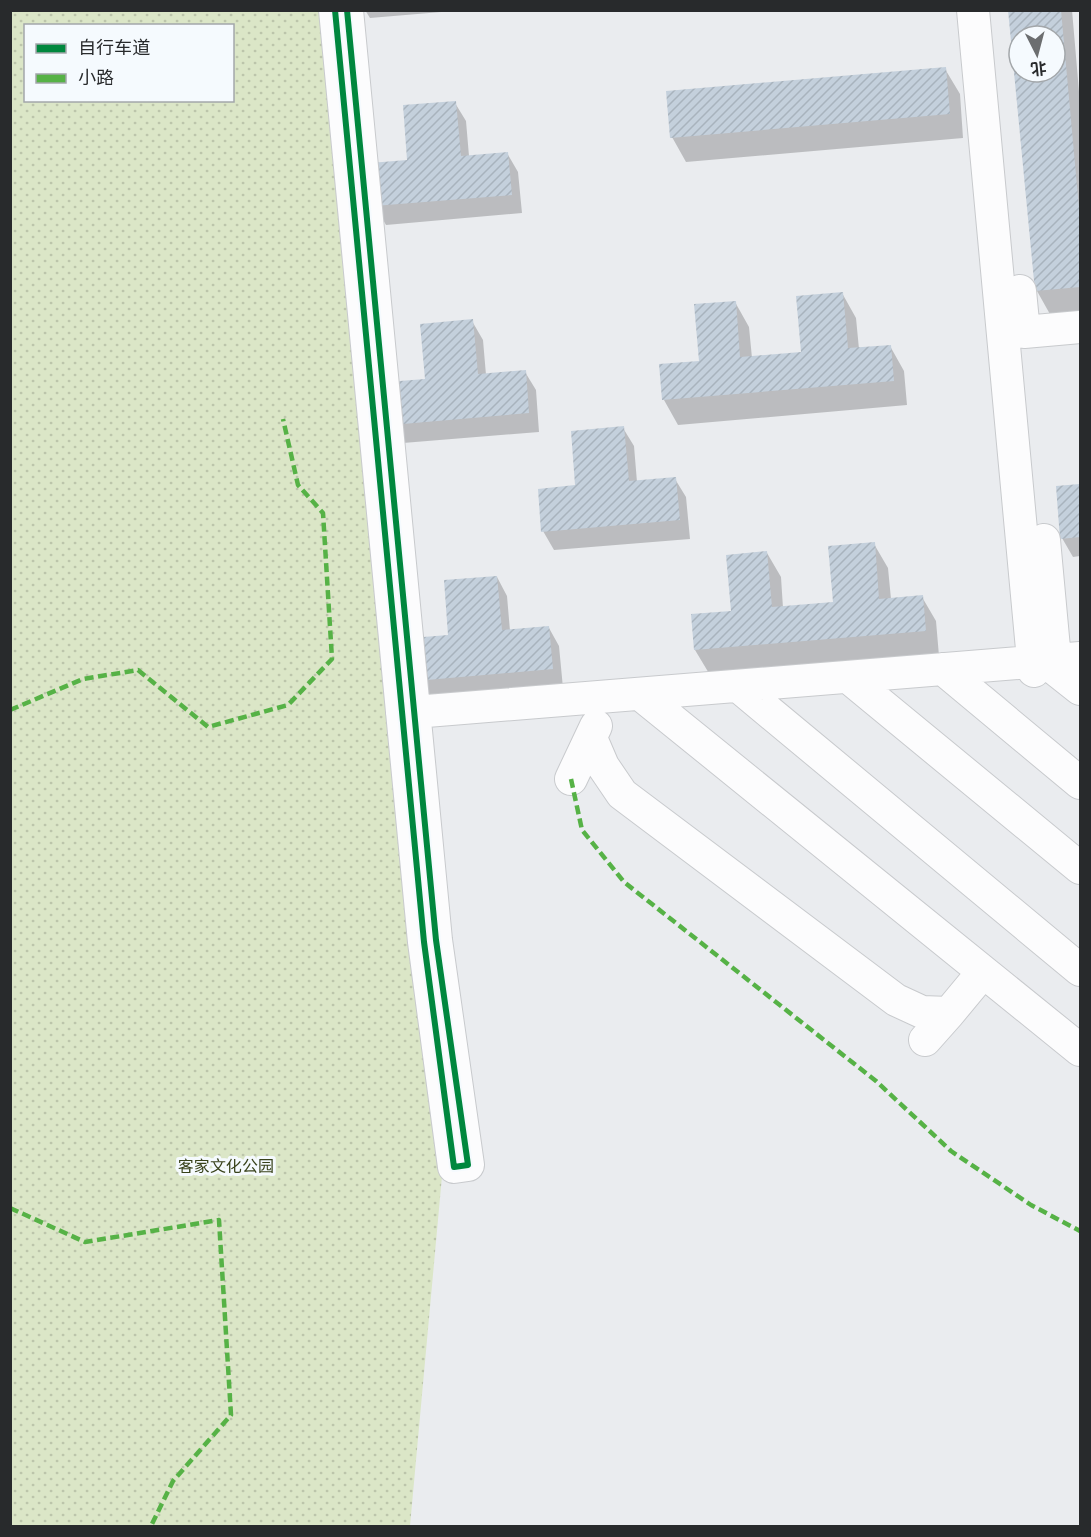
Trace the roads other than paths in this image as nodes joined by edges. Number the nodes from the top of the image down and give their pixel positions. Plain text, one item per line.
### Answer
1 (335, 10) edge
2 (347, 10) edge
3 (973, 10) edge
4 (994, 10) edge
5 (1080, 327) edge
6 (1014, 341) junction
7 (1080, 344) edge
8 (1056, 665) edge
9 (949, 673) junction
10 (854, 681) junction
11 (1080, 689) edge
12 (743, 690) junction
13 (646, 698) junction
14 (605, 706) junction
15 (408, 718) junction
16 (591, 738) junction
17 (571, 779) dead end
18 (1080, 783) edge
19 (1080, 868) edge
20 (1080, 970) edge
21 (983, 972) junction
22 (948, 1013) junction
23 (925, 1040) dead end
24 (1080, 1050) edge

1 - 15 street
2 - 15 street
3 - 6 street
4 - 6 street
5 - 6 street
6 - 7 street
6 - 8 street
8 - 9 street
8 - 11 street
9 - 10 street
9 - 18 street
10 - 12 street
10 - 19 street
12 - 13 street
12 - 20 street
13 - 14 street
13 - 15 street
13 - 21 street
14 - 15 street
14 - 16 street
15 - 15 street
16 - 17 street
16 - 22 street
21 - 22 street
21 - 24 street
22 - 23 street

